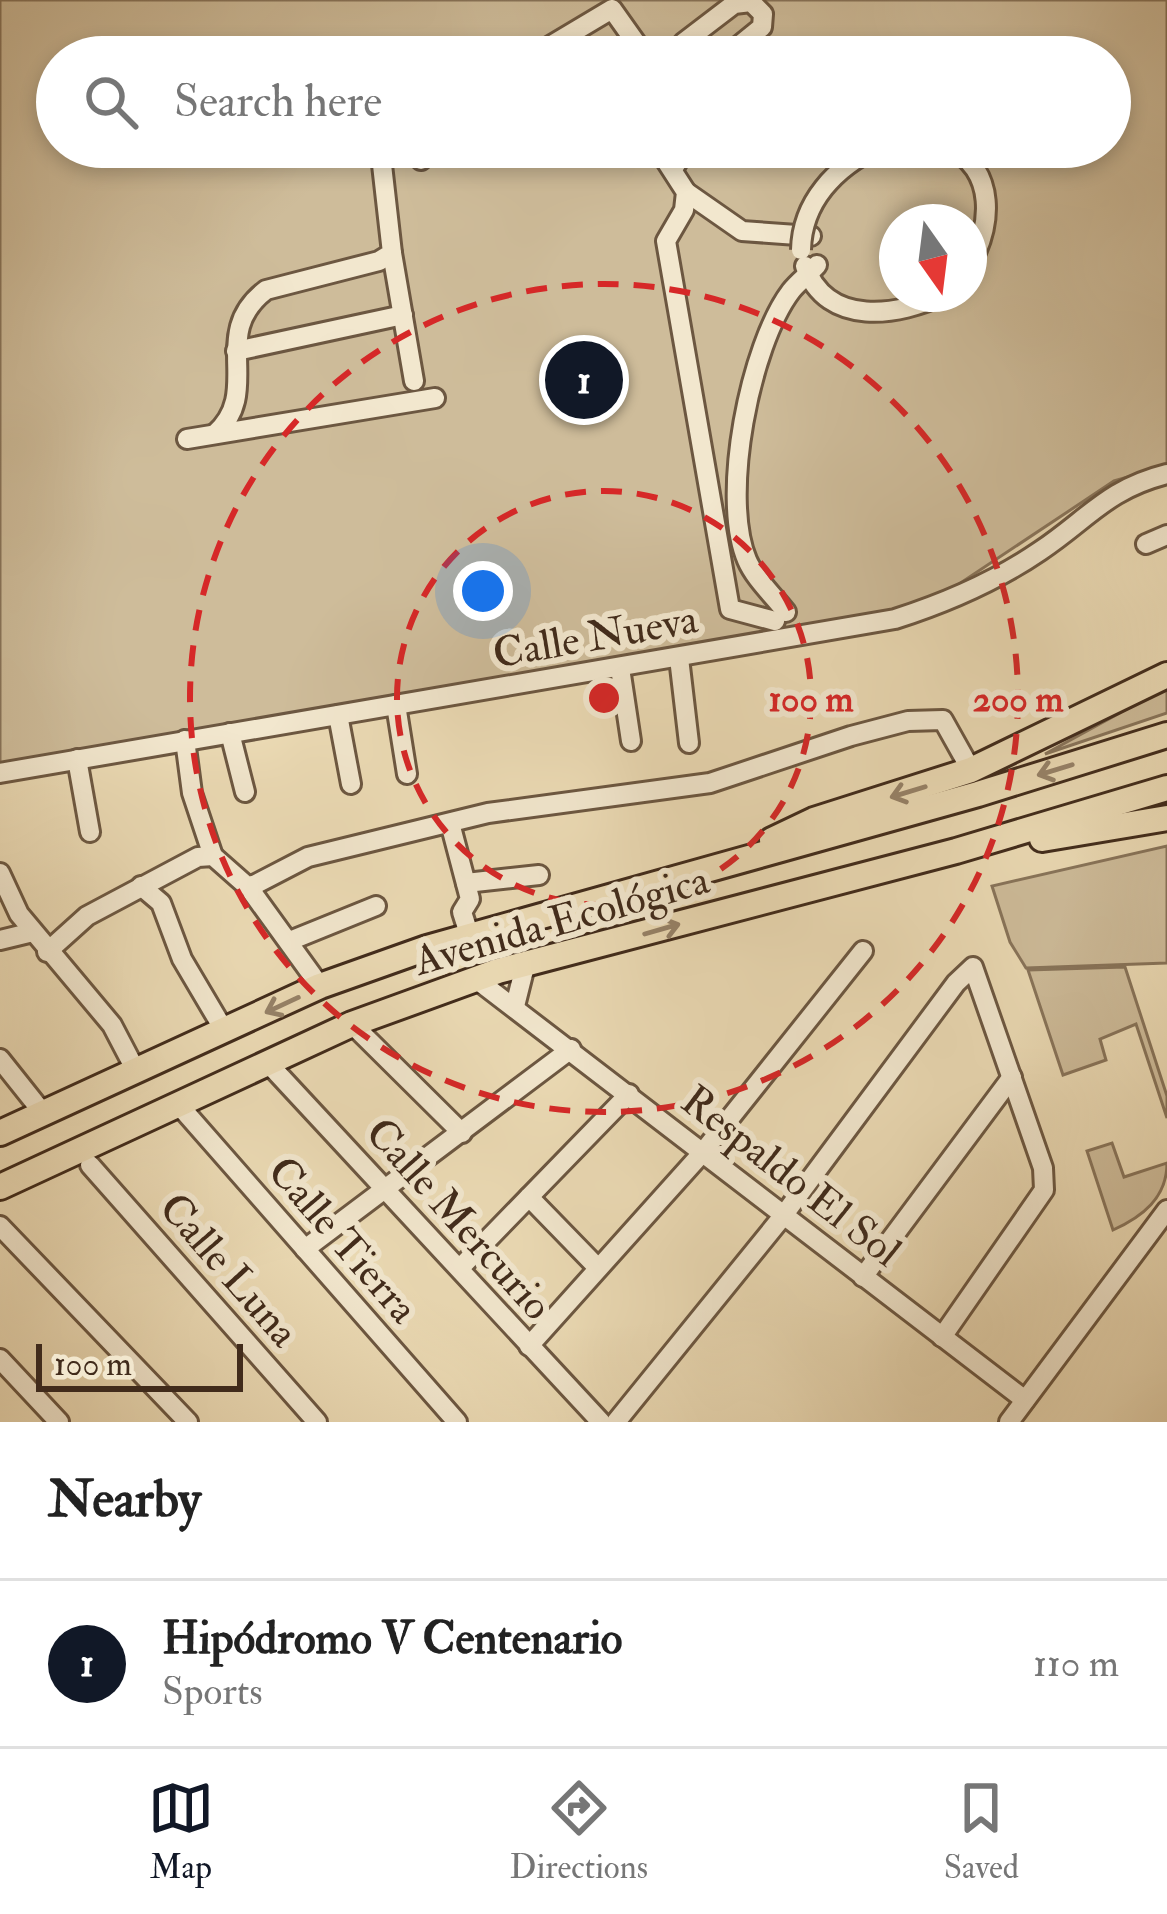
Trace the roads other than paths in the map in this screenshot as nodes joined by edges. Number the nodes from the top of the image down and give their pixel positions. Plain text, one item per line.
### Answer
1 (765, 4) edge
2 (567, 36) edge
3 (631, 36) edge
4 (692, 36) edge
5 (754, 36) edge
6 (382, 168) edge
7 (846, 168) edge
8 (974, 168) edge
9 (673, 169) edge
10 (686, 192) junction
11 (985, 204) edge
12 (806, 243) junction
13 (392, 253) junction
14 (813, 270) junction
15 (879, 311) edge
16 (403, 315) junction
17 (236, 351) junction
18 (414, 381) dead end
19 (435, 398) dead end
20 (215, 434) junction
21 (187, 439) dead end
22 (1167, 474) edge
23 (1167, 535) edge
24 (1146, 544) dead end
25 (679, 658) junction
26 (620, 668) junction
27 (1167, 675) edge
28 (396, 705) junction
29 (338, 715) junction
30 (230, 733) junction
31 (1167, 735) edge
32 (185, 740) junction
33 (631, 741) dead end
34 (689, 743) dead end
35 (77, 759) junction
36 (971, 770) junction
37 (0, 773) edge
38 (407, 774) dead end
39 (351, 784) dead end
40 (1167, 788) edge
41 (245, 792) dead end
42 (1167, 818) edge
43 (450, 823) junction
44 (90, 832) dead end
45 (956, 851) junction
46 (213, 856) junction
47 (740, 860) junction
48 (0, 873) edge
49 (539, 875) dead end
50 (466, 883) junction
51 (141, 886) junction
52 (251, 888) junction
53 (376, 906) dead end
54 (32, 932) junction
55 (469, 934) junction
56 (0, 940) edge
57 (292, 940) junction
58 (863, 951) dead end
59 (47, 952) junction
60 (526, 962) junction
61 (476, 979) junction
62 (320, 986) junction
63 (515, 1006) junction
64 (352, 1024) junction
65 (224, 1030) junction
66 (571, 1049) junction
67 (0, 1059) edge
68 (267, 1062) junction
69 (135, 1069) junction
70 (1012, 1077) junction
71 (629, 1094) junction
72 (178, 1103) junction
73 (43, 1113) junction
74 (0, 1133) edge
75 (462, 1133) junction
76 (704, 1151) junction
77 (90, 1165) dead end
78 (0, 1187) edge
79 (388, 1190) junction
80 (529, 1197) junction
81 (1167, 1210) edge
82 (783, 1216) junction
83 (0, 1226) edge
84 (305, 1250) junction
85 (460, 1268) junction
86 (598, 1268) junction
87 (863, 1276) junction
88 (942, 1337) junction
89 (529, 1346) junction
90 (0, 1359) edge
91 (1025, 1400) junction
92 (59, 1422) edge
93 (188, 1422) edge
94 (317, 1422) edge
95 (457, 1422) edge
96 (601, 1422) edge
97 (616, 1422) edge
98 (1009, 1422) edge

1 - 4 street
1 - 5 street
2 - 3 street
6 - 13 street
7 - 12 street, bridge
8 - 11 street
9 - 10 street
10 - 12 street
10 - 14 street
12 - 14 street
13 - 16 street
13 - 17 street
14 - 15 street
16 - 17 street
16 - 18 street
17 - 20 street
19 - 20 street
20 - 21 street
22 - 25 street, Calle Nueva
23 - 24 street
25 - 26 street, Calle Nueva
25 - 34 street
26 - 28 street, Calle Nueva
26 - 33 street
27 - 36 main road
28 - 29 street, Calle Nueva
28 - 38 street
29 - 30 street, Calle Nueva
29 - 39 street
30 - 32 street, Calle Nueva
30 - 41 street
31 -> 47 main road, Avenida Ecológica
32 - 35 street, Calle Nueva
32 - 46 street
35 - 37 street, Calle Nueva
35 - 44 street
36 - 43 street
36 -> 47 main road
40 - 45 main road, Avenida Ecológica
42 - 45 main road
43 - 50 street
43 - 52 street
60 -> 45 main road, Avenida Ecológica
46 - 51 street
46 - 52 street
47 - 55 main road, Avenida Ecológica
48 - 54 street
49 - 50 street
50 - 55 street
51 - 59 street
51 - 65 street
52 - 57 street
53 - 57 street
54 - 56 street
54 - 59 street
55 - 62 main road, Avenida Ecológica
57 - 62 street
58 - 76 street
59 - 69 street
60 - 61 main road, Avenida Ecológica
60 - 63 street
61 - 63 street, Respaldo El Sol
61 - 64 main road, Avenida Ecológica
62 -> 65 main road, Avenida Ecológica
63 - 66 street, Respaldo El Sol
64 - 68 main road, Avenida Ecológica
64 - 75 street
65 - 69 main road, Avenida Ecológica
66 - 71 street, Respaldo El Sol
66 - 75 street
67 - 73 street
68 - 72 main road, Avenida Ecológica
68 - 79 street, Calle Mercurio
69 - 73 main road, Avenida Ecológica
70 - 82 street
70 - 87 street
70 - 88 street
71 - 76 street, Respaldo El Sol
71 - 80 street
72 - 78 main road, Avenida Ecológica
72 - 84 street, Calle Tierra
73 - 74 main road, Avenida Ecológica
75 - 79 street
76 - 82 street, Respaldo El Sol
76 - 86 street
77 - 94 street, Calle Luna
79 - 84 street
79 - 85 street, Calle Mercurio
80 - 85 street
80 - 86 street
81 - 91 street
82 - 87 street, Respaldo El Sol
82 - 97 street
83 - 93 street
84 - 95 street, Calle Tierra
85 - 89 street, Calle Mercurio
86 - 89 street
87 - 88 street, Respaldo El Sol
88 - 91 street, Respaldo El Sol
89 - 96 street, Calle Mercurio
90 - 92 street
91 - 98 street

